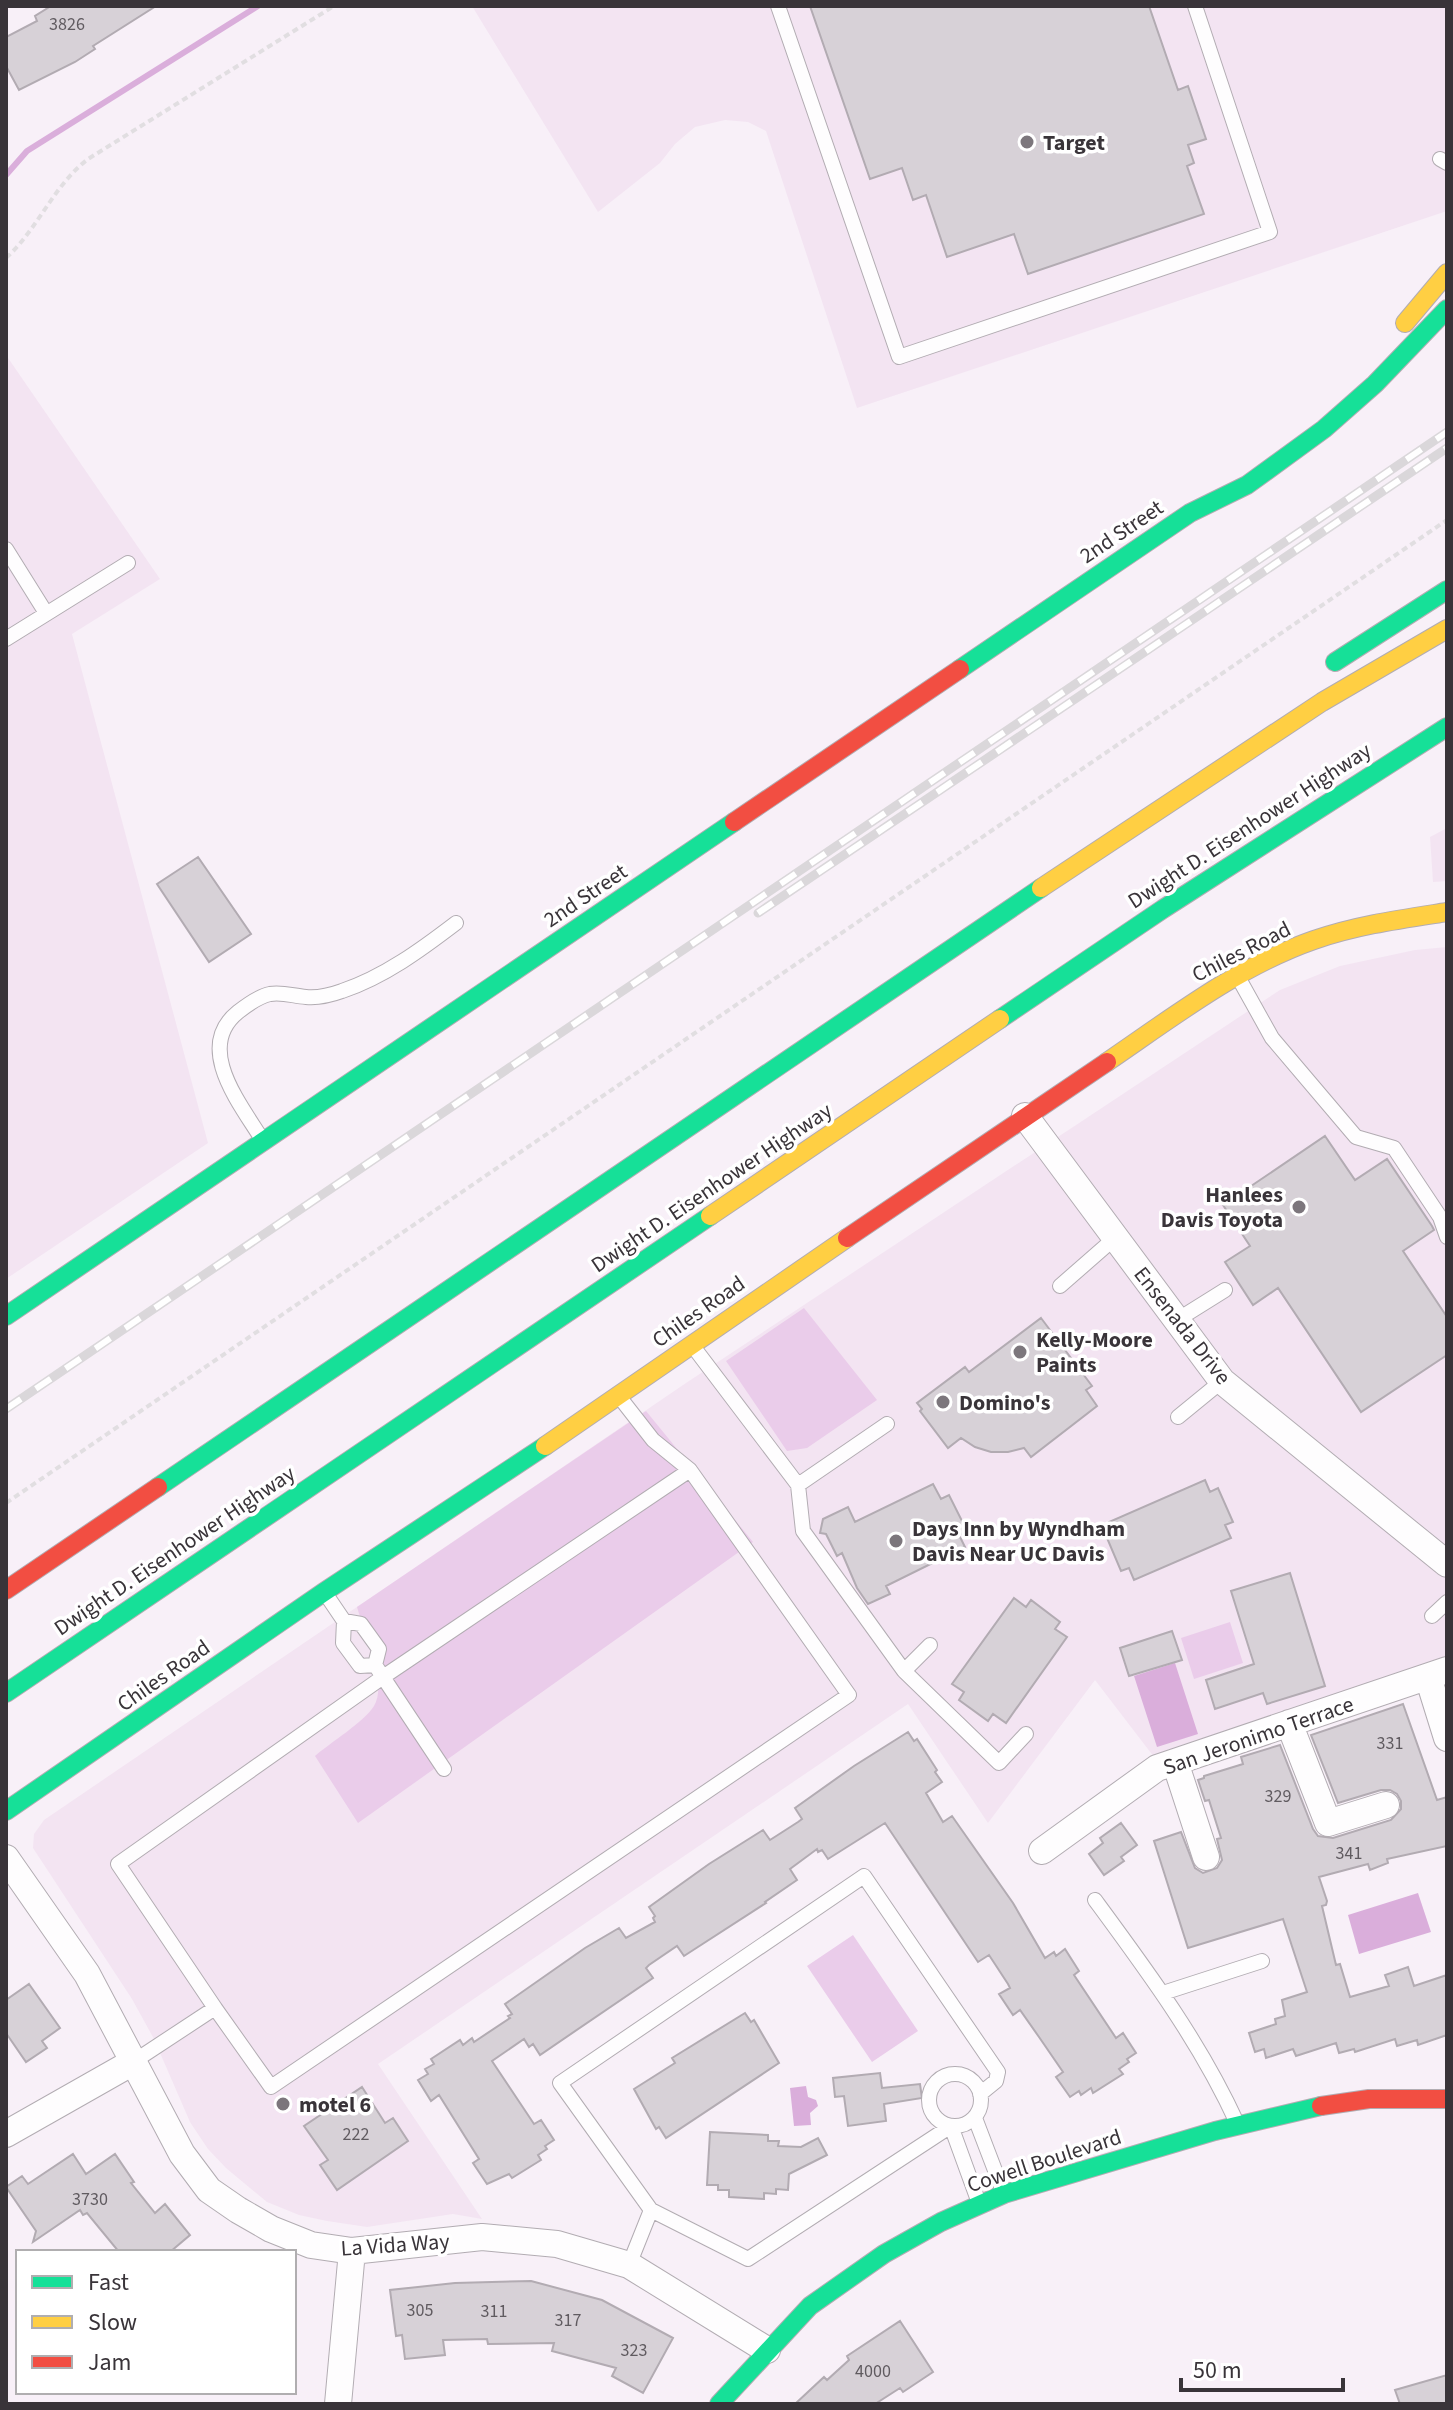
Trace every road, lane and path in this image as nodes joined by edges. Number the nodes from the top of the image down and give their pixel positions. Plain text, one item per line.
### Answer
1 (334, 6) edge
2 (778, 6) edge
3 (1195, 6) edge
4 (6, 258) edge
5 (1447, 273) edge
6 (1447, 309) edge
7 (1388, 341) dead end
8 (1226, 476) dead end
9 (1190, 513) junction
10 (1447, 520) edge
11 (6, 549) edge
12 (128, 563) dead end
13 (1447, 590) edge
14 (46, 613) junction
15 (1447, 629) edge
16 (6, 639) edge
17 (1324, 668) dead end
18 (1447, 727) edge
19 (1249, 728) dead end
20 (1008, 910) junction
21 (1447, 912) edge
22 (456, 923) dead end
23 (1238, 976) junction
24 (1025, 1116) junction
25 (264, 1141) junction
26 (1116, 1237) junction
27 (1447, 1237) edge
28 (1060, 1286) dead end
29 (1225, 1290) dead end
30 (6, 1316) edge
31 (1177, 1320) junction
32 (691, 1344) junction
33 (1222, 1381) junction
34 (620, 1397) junction
35 (1178, 1417) dead end
36 (887, 1424) dead end
37 (690, 1470) junction
38 (798, 1485) junction
39 (6, 1503) edge
40 (1447, 1564) edge
41 (6, 1590) edge
42 (324, 1592) junction
43 (1447, 1602) edge
44 (1432, 1616) dead end
45 (344, 1621) junction
46 (930, 1645) dead end
47 (379, 1671) junction
48 (904, 1671) junction
49 (1438, 1673) edge
50 (6, 1693) edge
51 (1289, 1723) junction
52 (1026, 1734) dead end
53 (1447, 1738) edge
54 (1175, 1762) junction
55 (444, 1769) dead end
56 (1386, 1805) dead end
57 (6, 1811) edge
58 (1042, 1851) dead end
59 (1206, 1857) dead end
60 (6, 1858) edge
61 (1095, 1900) dead end
62 (1262, 1961) dead end
63 (1163, 1993) junction
64 (215, 2008) junction
65 (133, 2062) junction
66 (980, 2094) junction
67 (1447, 2099) edge
68 (975, 2118) junction
69 (1237, 2124) junction
70 (951, 2126) junction
71 (6, 2134) edge
72 (1004, 2194) junction
73 (980, 2204) junction
74 (651, 2210) junction
75 (352, 2251) junction
76 (629, 2265) junction
77 (767, 2350) junction
78 (338, 2404) edge
79 (719, 2404) edge

1 - 4 path
2 - 3 lane
5 - 7 main road
6 - 9 main road, 2nd Street
8 - 9 main road, 2nd Street
9 - 25 main road, 2nd Street
10 - 39 path
11 - 14 lane
12 - 14 lane
13 - 17 main road
14 - 16 lane
15 - 20 main road
18 - 50 main road, Dwight D. Eisenhower Highway
19 - 20 main road
20 - 41 main road
21 - 23 main road, Chiles Road
22 - 25 lane
23 - 24 main road, Chiles Road
23 - 27 lane
24 - 26 street, Ensenada Drive
24 - 32 main road, Chiles Road
25 - 30 main road, 2nd Street
26 - 28 lane
26 - 31 street, Ensenada Drive
29 - 31 lane
31 - 33 street, Ensenada Drive
32 - 34 main road, Chiles Road
32 - 38 lane
33 - 35 lane
33 - 40 street, Ensenada Drive
34 - 37 lane
34 - 42 main road, Chiles Road
36 - 38 lane
37 - 47 lane
37 - 64 lane
38 - 48 lane
42 - 45 lane
42 - 57 main road, Chiles Road
43 - 44 lane
45 - 47 lane
45 - 47 lane
46 - 48 lane
47 - 55 lane
47 - 64 lane
48 - 52 lane
49 - 51 street, San Jeronimo Terrace
49 - 53 street
51 - 54 street, San Jeronimo Terrace
51 - 56 street
54 - 58 street, San Jeronimo Terrace
54 - 59 street
60 - 65 street, La Vida Way
61 - 63 lane
62 - 63 lane
63 - 69 lane
64 - 65 lane
65 - 71 street
65 - 75 street, La Vida Way
66 - 68 lane
66 - 70 lane
66 - 74 lane
67 - 69 main road, Cowell Boulevard
68 - 70 lane
68 - 72 lane
69 - 72 main road, Cowell Boulevard
70 - 73 lane
70 - 74 lane
72 - 73 main road, Cowell Boulevard
73 - 77 main road, Cowell Boulevard
74 - 76 lane
75 - 76 street, La Vida Way
75 - 78 street
76 - 77 street, La Vida Way
77 - 79 main road, Cowell Boulevard

